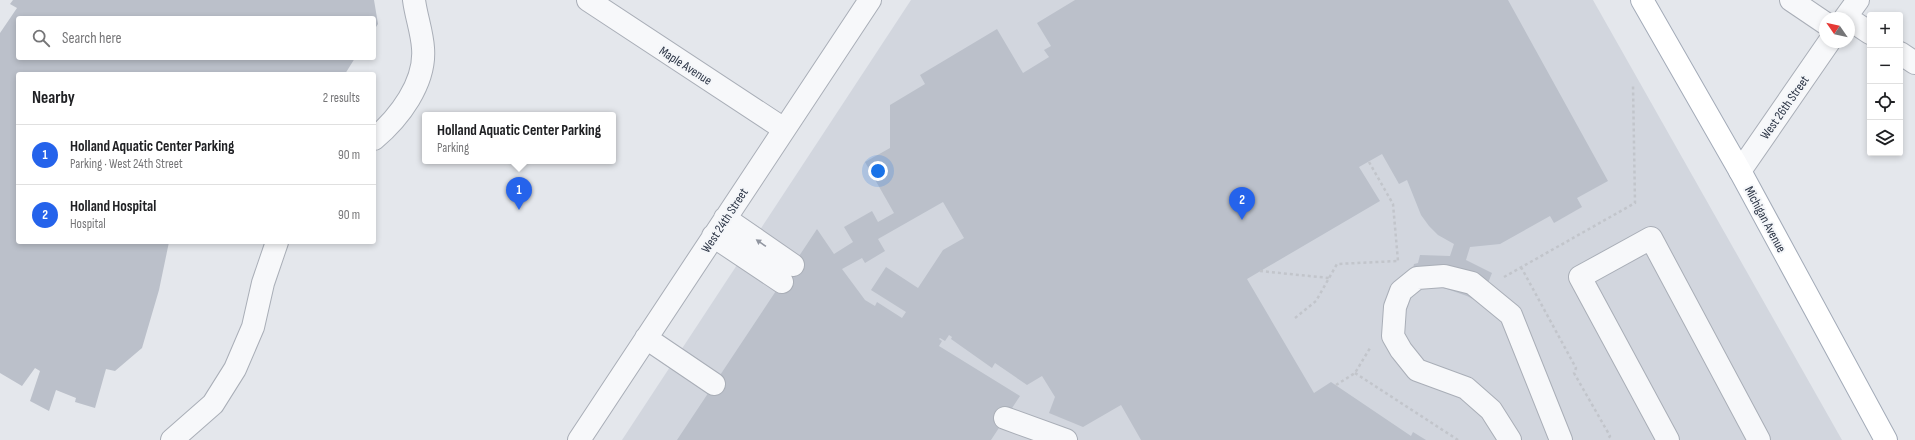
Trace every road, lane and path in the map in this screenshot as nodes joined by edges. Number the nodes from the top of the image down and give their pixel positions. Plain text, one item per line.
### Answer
1 (414, 0) edge
2 (588, 0) edge
3 (870, 0) edge
4 (1642, 0) edge
5 (1791, 0) edge
6 (1819, 19) edge
7 (1855, 19) edge
8 (1867, 30) edge
9 (1825, 48) edge
10 (1903, 55) edge
11 (1915, 63) edge
12 (1633, 85) dead end
13 (784, 129) junction
14 (376, 137) edge
15 (1369, 162) dead end
16 (1740, 172) junction
17 (719, 227) junction
18 (276, 244) edge
19 (1398, 261) junction
20 (1521, 267) junction
21 (1260, 271) dead end
22 (788, 274) dead end
23 (1329, 278) junction
24 (1404, 289) junction
25 (1480, 289) junction
26 (1295, 318) dead end
27 (646, 338) junction
28 (714, 384) dead end
29 (1336, 385) dead end
30 (1005, 418) dead end
31 (1568, 437) edge
32 (172, 440) edge
33 (579, 440) edge
34 (1066, 440) edge
35 (1458, 440) edge
36 (1510, 440) edge
37 (1607, 440) edge
38 (1668, 440) edge
39 (1759, 440) edge
40 (1886, 440) edge

1 - 14 street
2 - 13 street, Maple Avenue
3 - 13 street, West 24th Street
4 - 16 main road, Michigan Avenue
5 - 6 street
7 - 8 street
9 - 16 street, West 26th Street
10 - 11 street
12 - 20 path
13 - 17 street, West 24th Street
15 - 19 path
16 - 40 main road, Michigan Avenue
17 - 22 street
17 - 27 street, West 24th Street
18 - 32 street
19 - 23 path
19 - 24 path
20 - 25 path
20 - 37 path
21 - 23 path
23 - 26 path
24 - 25 street
24 - 36 street
25 - 31 street
27 - 28 street
27 - 33 street, West 24th Street
29 - 35 path
30 - 34 street
38 - 39 street

